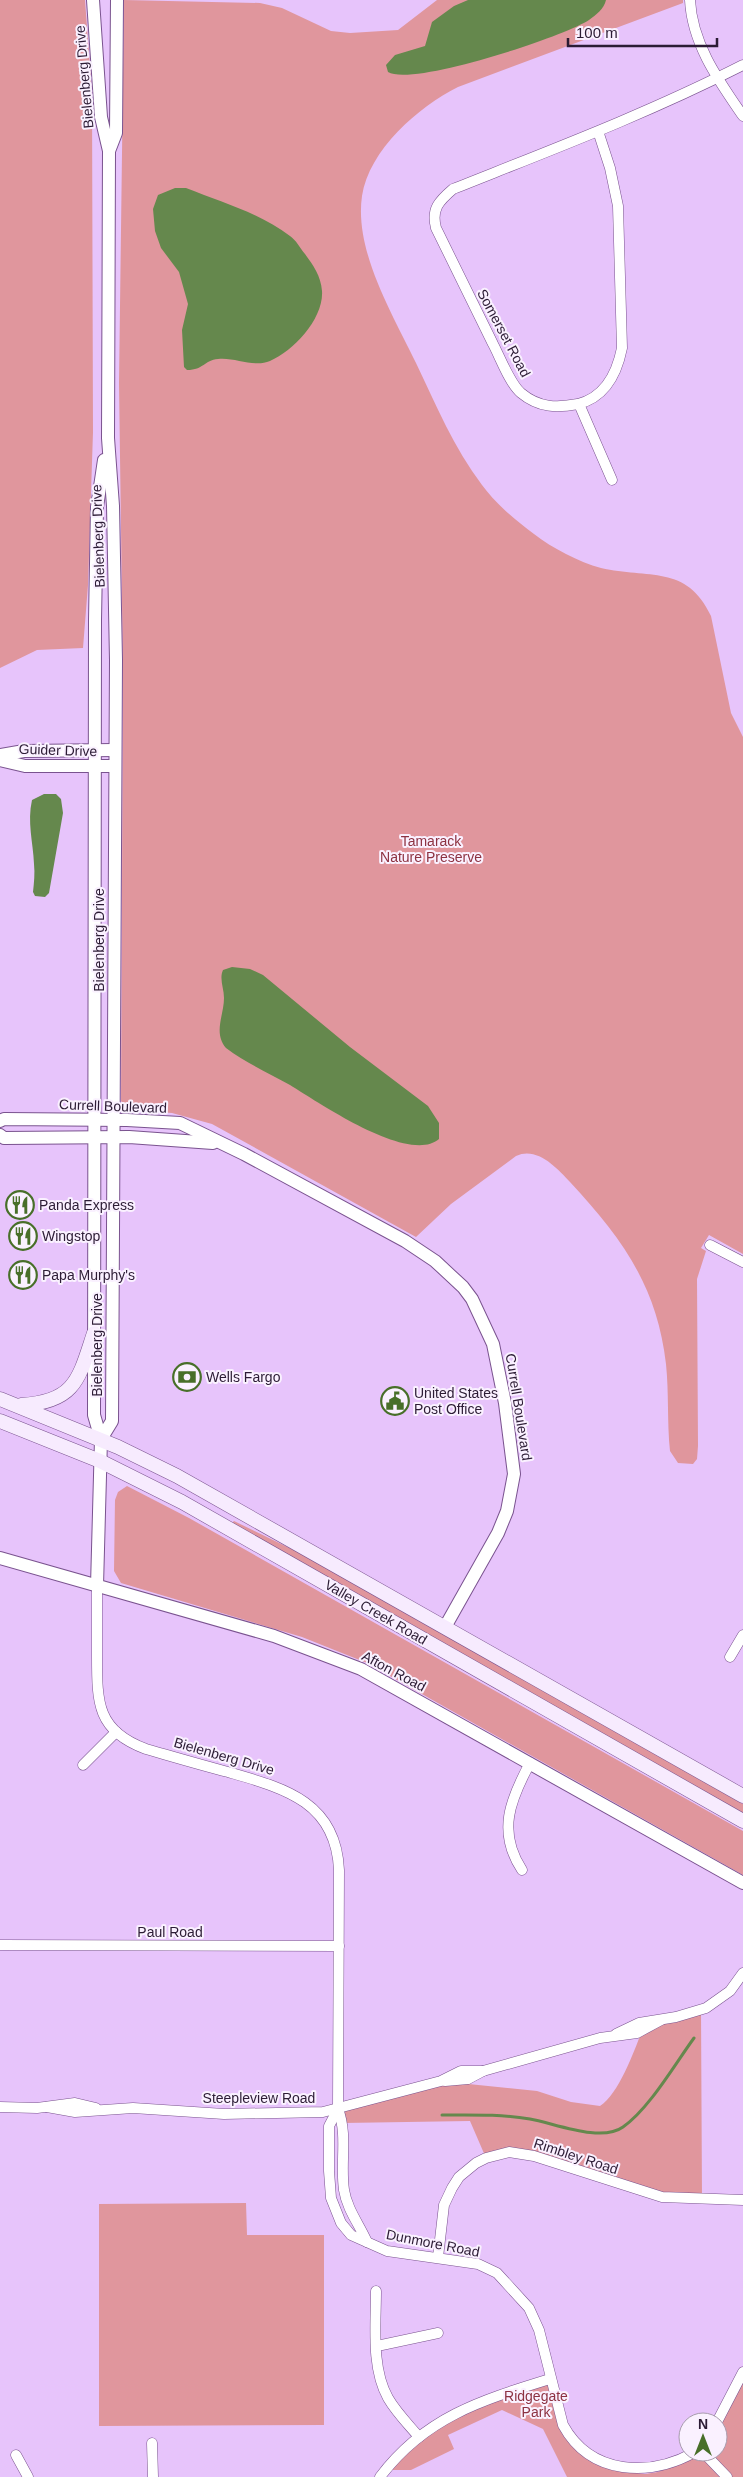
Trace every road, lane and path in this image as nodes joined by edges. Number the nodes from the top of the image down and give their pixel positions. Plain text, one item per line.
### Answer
1 (92, 0) edge
2 (117, 0) edge
3 (690, 0) edge
4 (743, 65) edge
5 (717, 78) junction
6 (743, 116) edge
7 (598, 131) junction
8 (109, 151) junction
9 (579, 404) junction
10 (108, 438) junction
11 (612, 480) dead end
12 (115, 750) junction
13 (94, 751) junction
14 (0, 755) edge
15 (0, 760) edge
16 (94, 766) junction
17 (115, 766) junction
18 (93, 1119) junction
19 (113, 1120) junction
20 (0, 1121) edge
21 (0, 1135) edge
22 (93, 1137) junction
23 (113, 1137) junction
24 (220, 1143) junction
25 (710, 1245) dead end
26 (743, 1262) edge
27 (94, 1333) junction
28 (0, 1399) edge
29 (16, 1405) junction
30 (0, 1421) edge
31 (101, 1439) junction
32 (100, 1461) junction
33 (0, 1558) edge
34 (97, 1586) junction
35 (445, 1627) junction
36 (743, 1635) edge
37 (730, 1657) dead end
38 (116, 1732) junction
39 (530, 1763) junction
40 (83, 1766) dead end
41 (743, 1796) edge
42 (743, 1821) edge
43 (522, 1870) dead end
44 (743, 1883) edge
45 (0, 1946) edge
46 (339, 1946) junction
47 (743, 1973) edge
48 (0, 2108) edge
49 (338, 2109) junction
50 (743, 2200) edge
51 (438, 2257) junction
52 (376, 2291) dead end
53 (438, 2333) dead end
54 (377, 2346) junction
55 (743, 2372) edge
56 (550, 2378) junction
57 (722, 2412) edge
58 (419, 2436) junction
59 (152, 2443) dead end
60 (16, 2455) dead end
61 (681, 2462) edge
62 (713, 2462) edge
63 (28, 2477) edge
64 (153, 2477) edge
65 (380, 2477) edge
66 (727, 2477) edge

1 - 8 street, Bielenberg Drive
2 - 8 street, Bielenberg Drive
3 - 5 street
4 - 5 street, Somerset Road
5 - 6 street
5 - 7 street, Somerset Road
7 - 9 street, Somerset Road
7 - 9 street, Somerset Road
8 - 10 street, Bielenberg Drive
9 - 11 street
10 - 12 street, Bielenberg Drive
10 - 13 street, Bielenberg Drive
12 - 13 street, Guider Drive
12 - 17 street, Bielenberg Drive
13 - 14 street, Guider Drive
13 - 16 street, Bielenberg Drive
15 - 16 street, Guider Drive
16 - 17 street, Guider Drive
16 - 18 street, Bielenberg Drive
17 - 19 street, Bielenberg Drive
18 - 19 street, Currell Boulevard
18 - 20 street, Currell Boulevard
18 - 22 street, Bielenberg Drive
19 - 23 street, Bielenberg Drive
19 - 24 street, Currell Boulevard
21 - 22 street, Currell Boulevard
22 - 23 street, Currell Boulevard
22 - 27 street, Bielenberg Drive
23 - 24 street, Currell Boulevard
23 - 31 street, Bielenberg Drive
24 - 35 street, Currell Boulevard
25 - 26 street
27 - 29 main road
27 - 31 street, Bielenberg Drive
28 - 29 main road, Valley Creek Road
29 - 31 main road, Valley Creek Road
30 - 32 main road, Valley Creek Road
31 - 32 street, Bielenberg Drive
31 - 35 main road, Valley Creek Road
32 - 34 street, Bielenberg Drive
32 - 42 main road, Valley Creek Road
33 - 34 street, Afton Road
34 - 38 street, Bielenberg Drive
34 - 39 street, Afton Road
35 - 41 main road, Valley Creek Road
36 - 37 street
38 - 40 street
38 - 46 street, Bielenberg Drive
39 - 43 street
39 - 44 street, Afton Road
45 - 46 street, Paul Road
46 - 49 street, Bielenberg Drive
47 - 49 street, Steepleview Road
48 - 49 street, Steepleview Road
49 - 51 street, Dunmore Road
50 - 51 street, Rimbley Road
51 - 56 street, Dunmore Road
52 - 54 street
53 - 54 street
54 - 58 street
55 - 57 street
56 - 58 street
56 - 61 street, Dunmore Road
58 - 65 street
59 - 64 street
60 - 63 street
62 - 66 street

